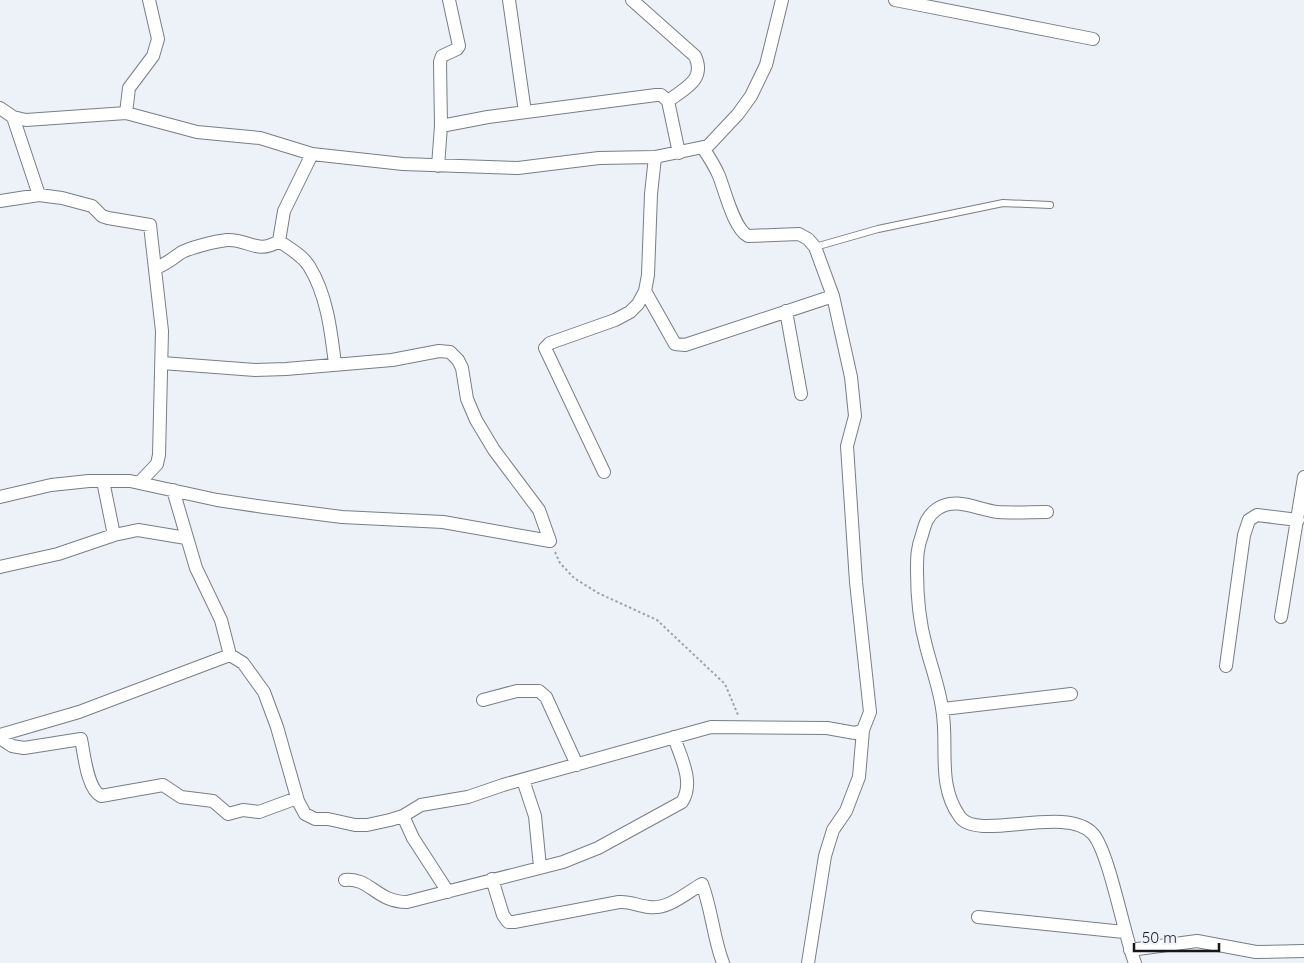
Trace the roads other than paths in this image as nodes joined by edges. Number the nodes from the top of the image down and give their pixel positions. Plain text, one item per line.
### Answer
1 (148, 0) edge
2 (449, 0) edge
3 (509, 0) edge
4 (632, 0) edge
5 (782, 0) edge
6 (895, 0) edge
7 (1093, 39) dead end
8 (668, 101) junction
9 (0, 108) edge
10 (525, 112) junction
11 (126, 113) junction
12 (13, 117) junction
13 (441, 126) junction
14 (703, 148) junction
15 (679, 153) junction
16 (312, 154) junction
17 (655, 157) junction
18 (438, 166) junction
19 (39, 195) junction
20 (0, 201) edge
21 (1050, 205) dead end
22 (279, 241) junction
23 (814, 247) junction
24 (156, 268) junction
25 (645, 291) junction
26 (833, 296) junction
27 (786, 311) junction
28 (162, 362) junction
29 (335, 364) junction
30 (801, 394) dead end
31 (604, 472) dead end
32 (1304, 477) edge
33 (103, 481) junction
34 (139, 483) junction
35 (173, 490) junction
36 (0, 497) edge
37 (1047, 512) dead end
38 (1298, 520) junction
39 (114, 535) junction
40 (186, 538) junction
41 (0, 567) edge
42 (1281, 617) dead end
43 (230, 655) junction
44 (1226, 666) dead end
45 (1071, 694) dead end
46 (483, 700) dead end
47 (943, 708) junction
48 (863, 730) junction
49 (0, 737) edge
50 (674, 737) junction
51 (577, 765) junction
52 (523, 780) junction
53 (297, 798) junction
54 (403, 816) junction
55 (540, 867) junction
56 (492, 879) junction
57 (345, 880) dead end
58 (448, 892) junction
59 (978, 917) dead end
60 (1124, 932) junction
61 (1130, 950) junction
62 (1304, 951) edge
63 (723, 963) edge
64 (808, 963) edge
65 (1135, 963) edge

1 - 11 street
2 - 13 street
3 - 10 street
4 - 8 street
5 - 14 street
6 - 7 street
8 - 10 street
8 - 15 street
9 - 12 street
10 - 13 street
11 - 12 street
11 - 16 street
12 - 19 street
13 - 18 street
14 - 15 street
14 - 23 street
15 - 17 street
16 - 18 street
16 - 22 street
17 - 18 street
17 - 25 street
19 - 20 street
19 - 24 street
21 - 23 lane
22 - 24 street
22 - 29 street
23 - 26 street
24 - 28 street
25 - 27 street
25 - 31 street
26 - 27 street
26 - 48 street
27 - 30 street
28 - 29 street
28 - 34 street
29 - 35 street
32 - 38 street
33 - 34 street
33 - 36 street
33 - 39 street
34 - 35 street
35 - 40 street
37 - 47 street
38 - 42 street
38 - 44 street
39 - 40 street
39 - 41 street
40 - 43 street
43 - 49 street
43 - 53 street
45 - 47 street
46 - 51 street
47 - 60 street
48 - 50 street
48 - 64 street
49 - 53 street
50 - 51 street
50 - 55 street
51 - 52 street
52 - 54 street
52 - 55 street
53 - 54 street
54 - 58 street
55 - 56 street
56 - 58 street
56 - 63 street
57 - 58 street
59 - 60 street
60 - 61 street
61 - 62 street
61 - 65 street

